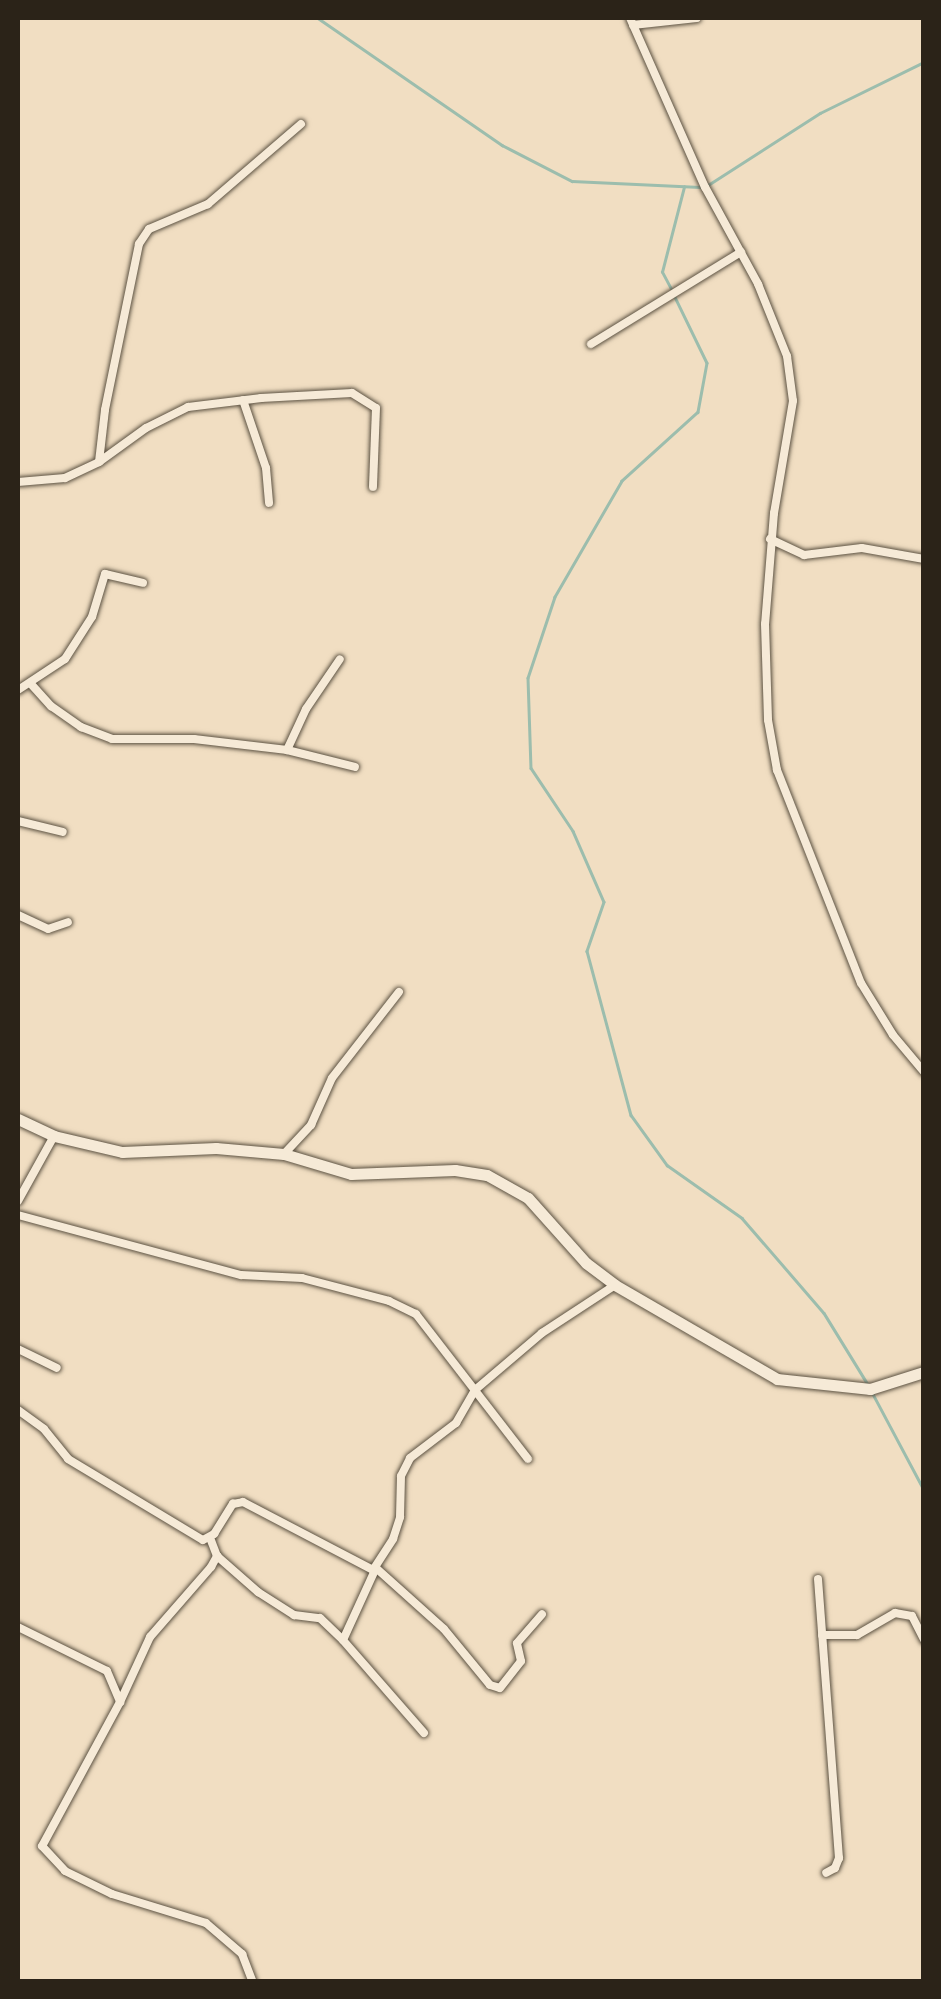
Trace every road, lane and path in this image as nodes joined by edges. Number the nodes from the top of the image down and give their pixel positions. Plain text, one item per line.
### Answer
1 (697, 18) edge
2 (632, 21) edge
3 (301, 124) dead end
4 (741, 252) junction
5 (591, 344) dead end
6 (243, 400) junction
7 (99, 462) junction
8 (18, 482) edge
9 (373, 486) dead end
10 (269, 503) dead end
11 (770, 539) junction
12 (924, 559) edge
13 (143, 583) dead end
14 (340, 659) dead end
15 (32, 684) junction
16 (18, 690) edge
17 (287, 750) junction
18 (355, 767) dead end
19 (18, 820) edge
20 (63, 832) dead end
21 (18, 915) edge
22 (68, 922) dead end
23 (399, 992) dead end
24 (924, 1072) edge
25 (18, 1120) edge
26 (54, 1136) junction
27 (284, 1154) junction
28 (18, 1201) edge
29 (18, 1215) edge
30 (614, 1285) junction
31 (18, 1348) edge
32 (57, 1368) dead end
33 (924, 1372) edge
34 (475, 1390) junction
35 (18, 1410) edge
36 (528, 1459) dead end
37 (210, 1538) junction
38 (217, 1556) junction
39 (376, 1568) junction
40 (818, 1579) dead end
41 (542, 1614) dead end
42 (18, 1627) edge
43 (822, 1635) junction
44 (343, 1640) junction
45 (924, 1640) edge
46 (120, 1702) junction
47 (424, 1733) dead end
48 (826, 1874) dead end
49 (253, 1982) edge

1 - 2 street
2 - 4 street
3 - 7 street
4 - 5 street
4 - 11 street
6 - 7 street
6 - 9 street
6 - 10 street
7 - 8 street
11 - 12 street
11 - 24 street
13 - 15 street
14 - 17 street
15 - 16 street
15 - 17 street
17 - 18 street
19 - 20 street
21 - 22 street
23 - 27 street
25 - 26 street
26 - 27 street
26 - 28 street
27 - 30 street
29 - 34 street
30 - 33 street
30 - 34 street
31 - 32 street
34 - 36 street
34 - 39 street
35 - 37 street
37 - 38 street
37 - 39 street
38 - 44 street
38 - 46 street
39 - 41 street
39 - 44 street
40 - 43 street
42 - 46 street
43 - 45 street
43 - 48 street
44 - 47 street
46 - 49 street

